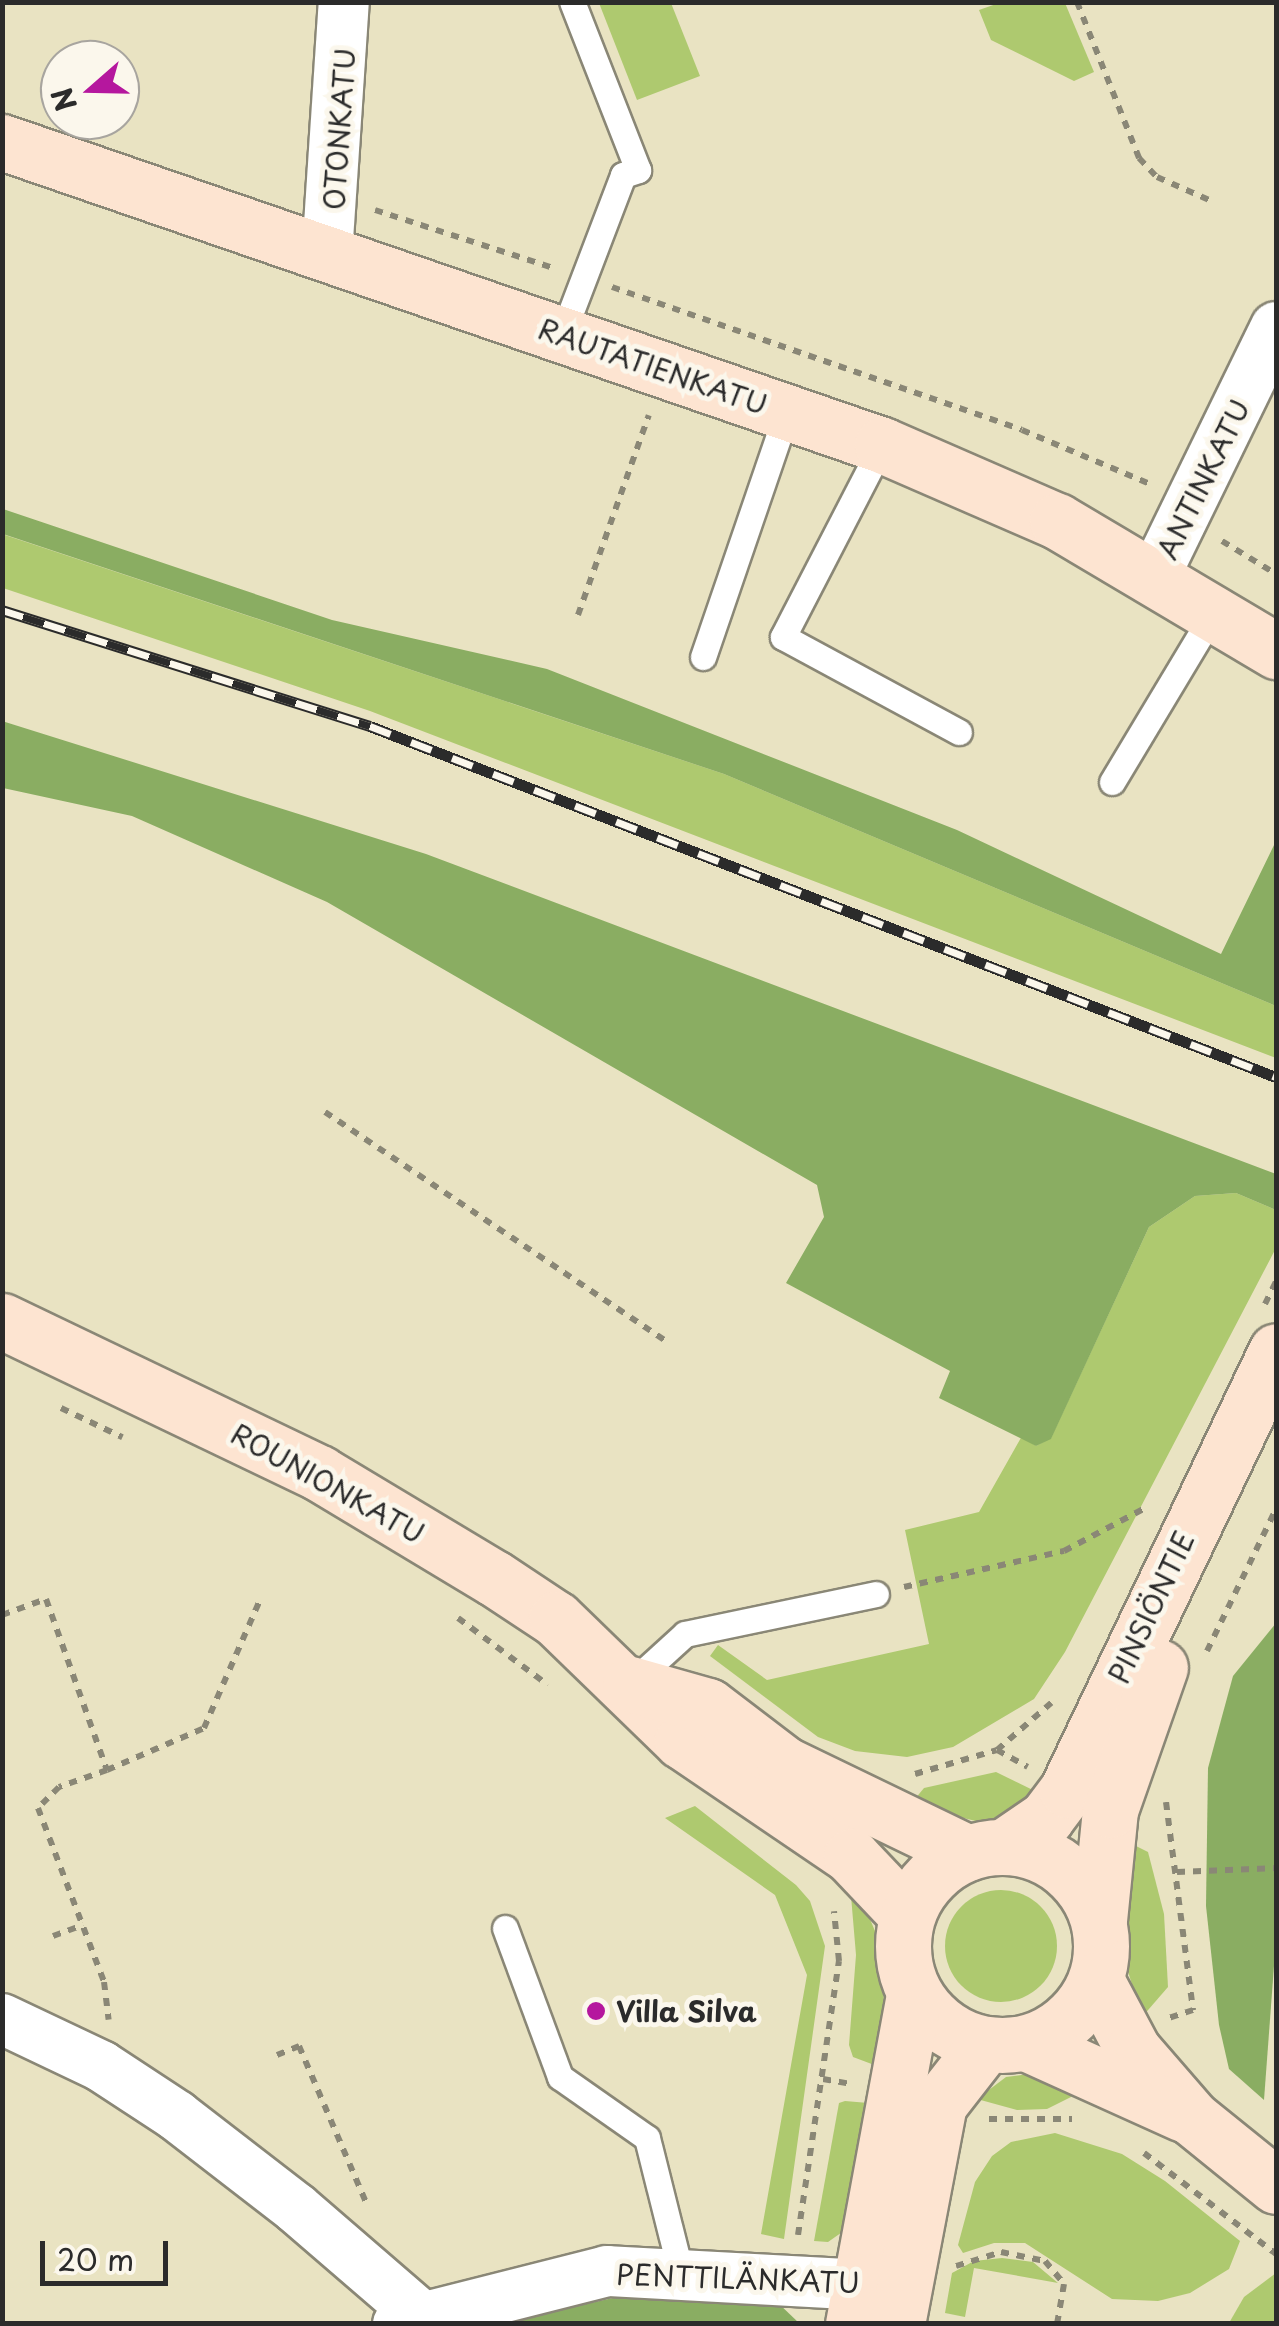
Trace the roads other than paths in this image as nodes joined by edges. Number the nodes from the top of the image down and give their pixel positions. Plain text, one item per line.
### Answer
1 (344, 2) edge
2 (572, 2) edge
3 (2, 142) edge
4 (327, 255) junction
5 (1276, 327) edge
6 (562, 335) junction
7 (787, 411) junction
8 (882, 445) junction
9 (1154, 577) junction
10 (1214, 614) junction
11 (1276, 651) edge
12 (703, 656) dead end
13 (959, 732) dead end
14 (1112, 782) dead end
15 (2, 1320) edge
16 (1268, 1332) edge
17 (1276, 1422) edge
18 (876, 1594) road end
19 (630, 1684) junction
20 (865, 1834) junction
21 (986, 1849) junction
22 (907, 1915) junction
23 (1098, 1920) junction
24 (505, 1928) dead end
25 (1096, 1980) junction
26 (914, 1994) junction
27 (2, 2019) edge
28 (1006, 2044) junction
29 (1192, 2118) junction
30 (1276, 2186) edge
31 (681, 2273) junction
32 (893, 2297) edge
33 (412, 2321) edge

1 - 4 street, OTONKATU
2 - 6 lane
3 - 4 main road, RAUTATIENKATU
4 - 6 main road, RAUTATIENKATU
5 - 9 street, ANTINKATU
6 - 7 main road, RAUTATIENKATU
7 - 8 main road, RAUTATIENKATU
7 - 12 lane
8 - 9 main road, RAUTATIENKATU
8 - 13 lane
9 - 10 main road, RAUTATIENKATU
10 - 11 main road, RAUTATIENKATU
10 - 14 lane
15 - 19 main road, ROUNIONKATU
16 - 21 main road, PINSIÖNTIE
17 - 23 main road, PINSIÖNTIE
18 - 19 lane
19 - 20 main road, ROUNIONKATU
20 - 21 main road, ROUNIONKATU
20 - 22 main road, ROUNIONKATU
21 - 22 main road
21 - 23 main road
22 - 26 main road
23 - 25 main road
24 - 31 lane
25 - 28 main road
25 - 29 main road
26 - 28 main road
26 - 32 main road
27 - 33 street
28 - 29 main road
28 - 32 main road
29 - 30 main road
31 - 32 street, PENTTILÄNKATU
31 - 33 street, PENTTILÄNKATU

